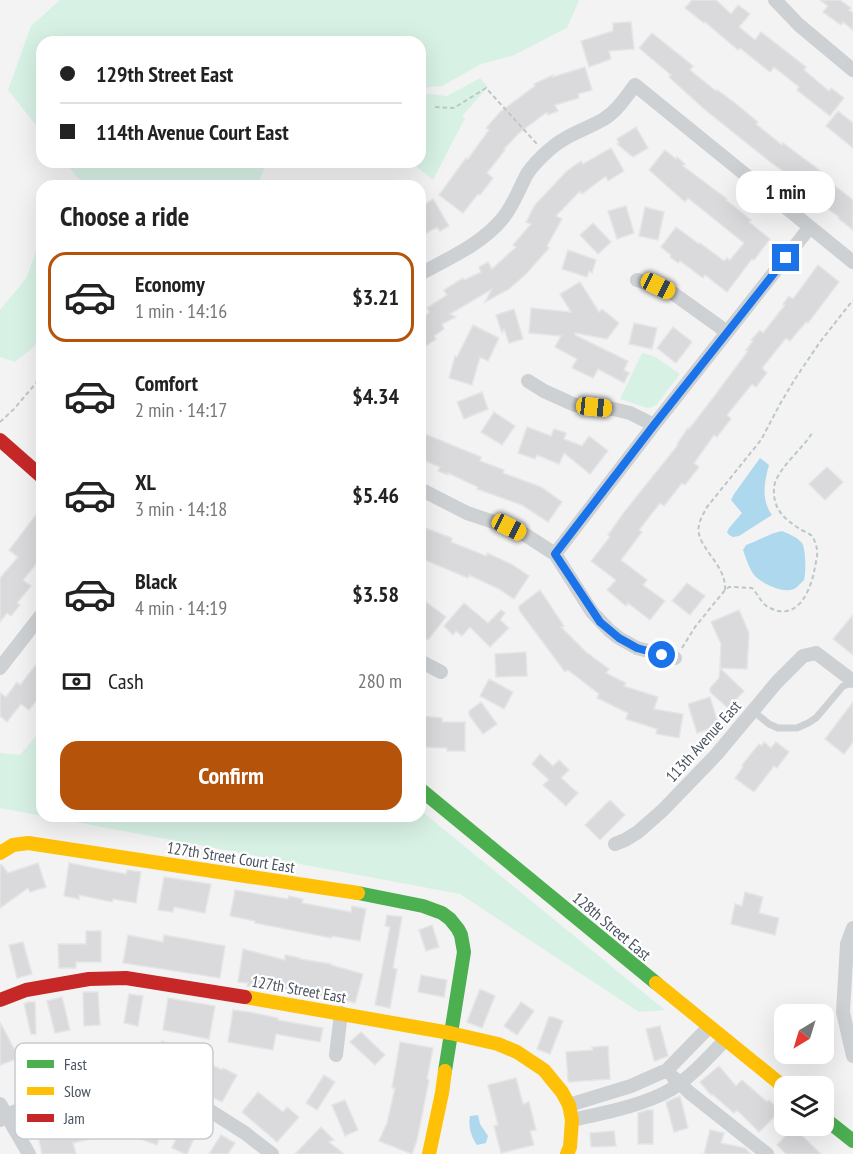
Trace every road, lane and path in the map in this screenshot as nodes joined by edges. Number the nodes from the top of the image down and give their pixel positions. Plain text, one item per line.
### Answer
1 (775, 0) edge
2 (853, 70) edge
3 (435, 107) dead end
4 (537, 144) dead end
5 (810, 227) junction
6 (853, 262) edge
7 (426, 271) edge
8 (637, 280) dead end
9 (853, 300) edge
10 (727, 332) junction
11 (528, 381) dead end
12 (36, 383) edge
13 (0, 422) edge
14 (654, 425) junction
15 (812, 433) dead end
16 (0, 441) edge
17 (36, 472) edge
18 (426, 492) edge
19 (555, 554) junction
20 (725, 590) junction
21 (36, 621) edge
22 (5, 650) edge
23 (675, 658) joint
24 (426, 664) edge
25 (0, 668) edge
26 (441, 672) dead end
27 (853, 682) edge
28 (753, 711) junction
29 (426, 794) edge
30 (615, 844) dead end
31 (0, 853) edge
32 (853, 928) edge
33 (0, 1000) edge
34 (341, 1013) junction
35 (709, 1027) junction
36 (450, 1033) junction
37 (725, 1040) junction
38 (336, 1054) dead end
39 (853, 1056) edge
40 (667, 1070) junction
41 (774, 1079) edge
42 (679, 1084) junction
43 (569, 1106) junction
44 (2, 1113) edge
45 (213, 1113) edge
46 (572, 1120) junction
47 (834, 1126) edge
48 (15, 1134) edge
49 (18, 1139) edge
50 (853, 1142) edge
51 (28, 1154) edge
52 (272, 1154) edge
53 (429, 1154) edge
54 (567, 1154) edge
55 (767, 1154) edge

1 - 2 street
3 - 4 path
5 - 6 street
5 - 7 street
5 - 10 street
8 - 10 street
9 - 20 path
10 - 14 street
11 - 14 street
12 - 13 path
14 - 19 street
15 - 20 path
16 - 17 street
18 - 19 street
19 - 23 street
20 - 23 path
21 - 22 street
22 - 25 street
24 - 26 street
27 - 28 lane
27 - 28 street, 113th Avenue East
28 - 30 street, 113th Avenue East
29 - 35 street, 128th Street East
31 - 36 street, 127th Street Court East
32 - 39 street
33 - 34 street, 127th Street East
34 - 36 street, 127th Street East
34 - 38 street
35 - 37 street, 128th Street East
35 - 40 street
36 - 43 street, 127th Street East
36 - 53 street
37 - 41 street, 128th Street East
37 - 42 street
40 - 42 street
40 - 43 street
42 - 46 street
42 - 55 street
43 - 46 street
44 - 48 street
45 - 52 street
46 - 54 street
47 - 50 street
49 - 51 street

